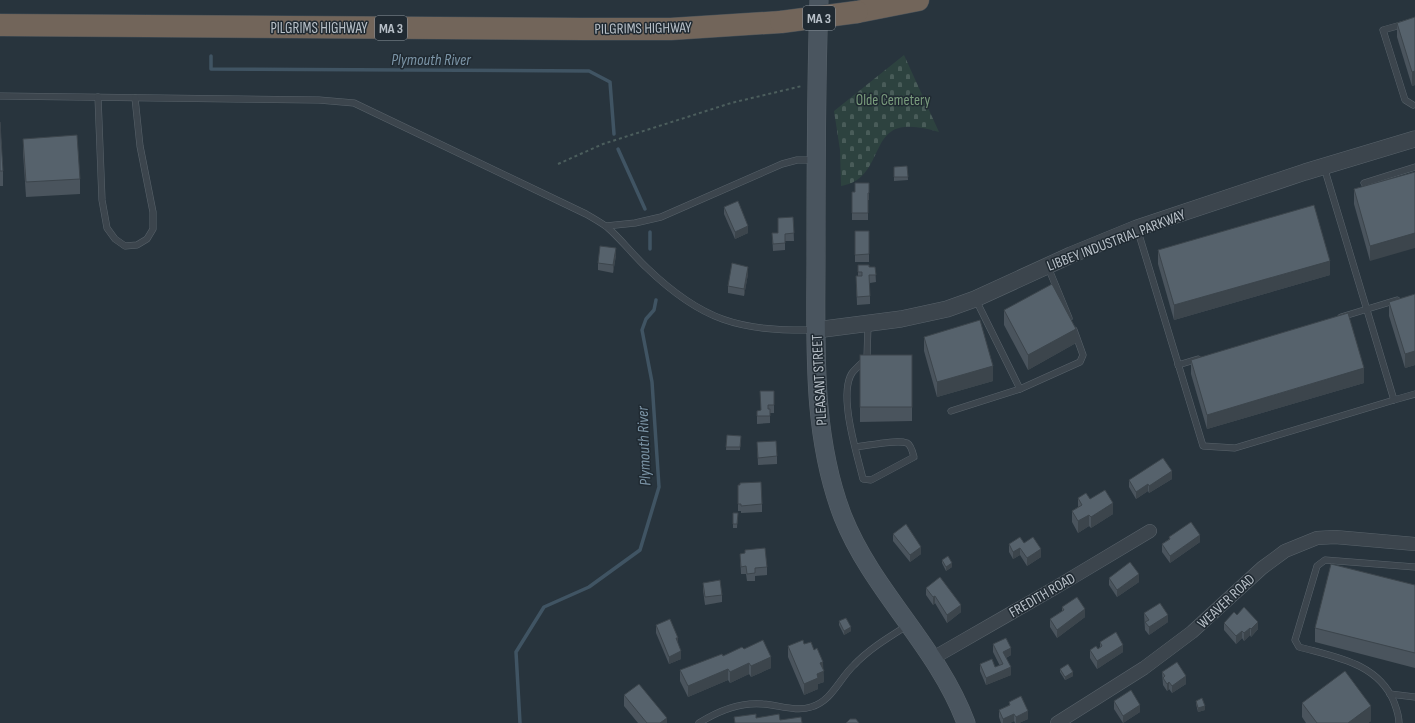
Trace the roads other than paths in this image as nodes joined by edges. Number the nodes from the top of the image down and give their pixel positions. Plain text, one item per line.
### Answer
1 (820, 0) edge
2 (918, 0) edge
3 (1415, 21) edge
4 (0, 25) edge
5 (0, 96) edge
6 (98, 97) junction
7 (135, 98) junction
8 (1414, 107) edge
9 (1415, 139) edge
10 (816, 160) junction
11 (1324, 167) junction
12 (1415, 167) edge
13 (1364, 183) dead end
14 (606, 226) junction
15 (1137, 228) junction
16 (1047, 266) junction
17 (975, 299) junction
18 (1402, 299) edge
19 (1368, 309) junction
20 (1338, 318) edge
21 (868, 324) junction
22 (816, 330) junction
23 (1209, 356) edge
24 (1178, 365) junction
25 (1020, 388) junction
26 (1415, 394) edge
27 (1394, 400) junction
28 (951, 411) dead end
29 (855, 447) junction
30 (1150, 531) dead end
31 (1415, 544) edge
32 (1415, 567) edge
33 (909, 624) junction
34 (933, 658) junction
35 (1390, 694) junction
36 (1415, 697) edge
37 (699, 723) edge
38 (966, 723) edge
39 (1057, 723) edge
40 (1399, 723) edge

1 - 10 main road, PLEASANT STREET
2 - 4 highway, PILGRIMS HIGHWAY / MA 3, bridge
3 - 8 lane
5 - 6 lane
6 - 7 lane
6 - 7 lane
7 - 14 lane
9 - 11 street, LIBBEY INDUSTRIAL PARKWAY
10 - 14 lane
10 - 22 main road, PLEASANT STREET
11 - 15 street, LIBBEY INDUSTRIAL PARKWAY
11 - 19 lane
12 - 13 lane
14 - 22 lane
15 - 16 street, LIBBEY INDUSTRIAL PARKWAY
15 - 24 lane
16 - 17 street, LIBBEY INDUSTRIAL PARKWAY
16 - 25 lane
17 - 21 street, LIBBEY INDUSTRIAL PARKWAY
17 - 25 lane
18 - 19 lane
19 - 20 lane
19 - 27 lane
21 - 22 street, LIBBEY INDUSTRIAL PARKWAY
21 - 29 lane
22 - 33 main road, PLEASANT STREET
23 - 24 lane
24 - 27 lane
25 - 28 lane
26 - 27 lane
29 - 29 lane
30 - 34 street, FREDITH ROAD
31 - 39 street, WEAVER ROAD
32 - 35 lane
33 - 34 main road, PLEASANT STREET
33 - 37 lane
34 - 38 main road, PLEASANT STREET
35 - 36 lane
35 - 40 lane

